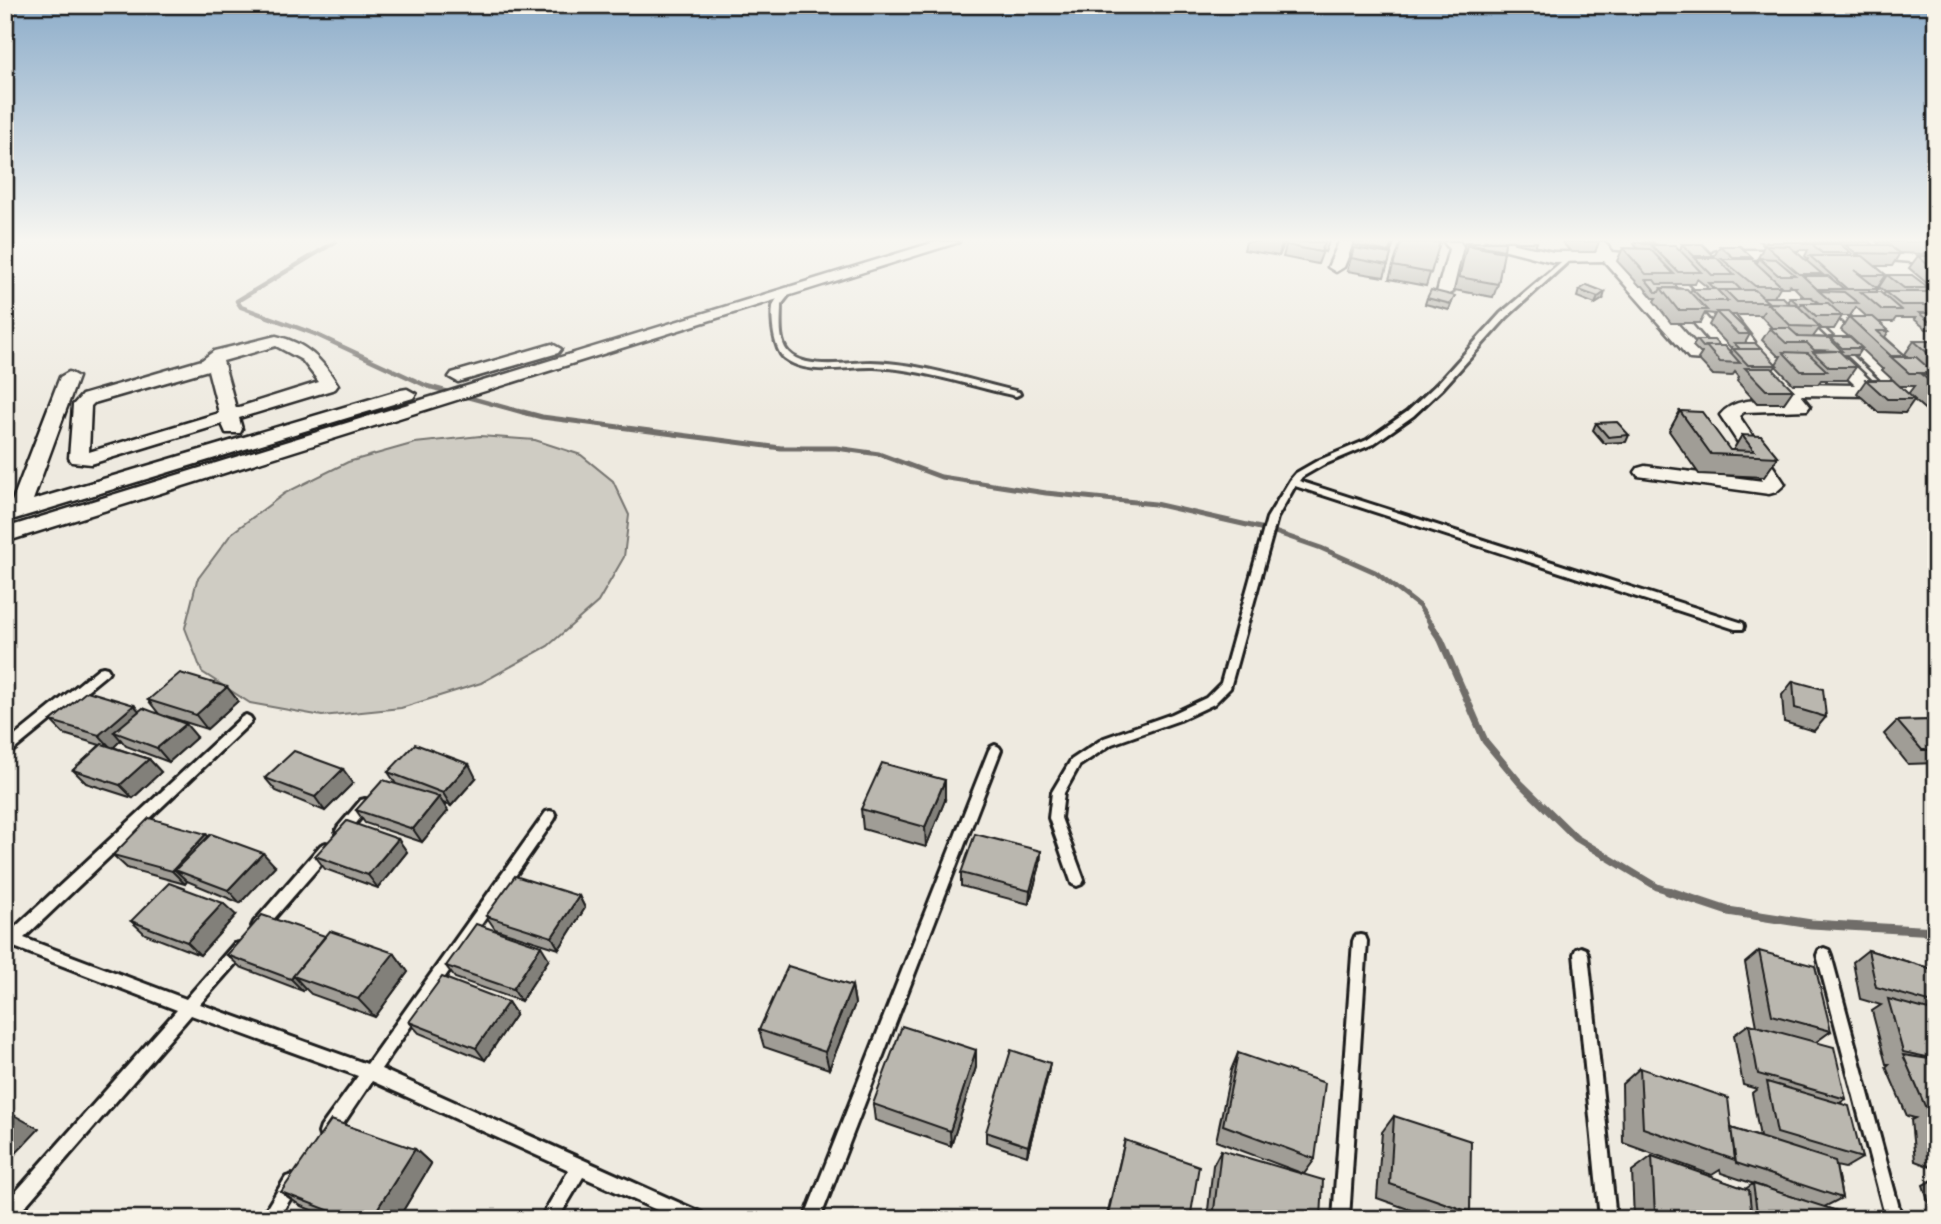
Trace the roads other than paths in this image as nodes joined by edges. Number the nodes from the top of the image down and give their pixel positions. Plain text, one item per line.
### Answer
1 (733, 299) edge
2 (759, 299) edge
3 (782, 299) edge
4 (1522, 299) edge
5 (1646, 299) edge
6 (1682, 299) edge
7 (1713, 299) edge
8 (1808, 302) junction
9 (1838, 302) edge
10 (562, 354) junction
11 (1754, 354) junction
12 (1732, 357) junction
13 (214, 361) junction
14 (1916, 372) edge
15 (69, 376) dead end
16 (458, 377) dead end
17 (1787, 389) junction
18 (1936, 390) edge
19 (1871, 391) junction
20 (1904, 391) junction
21 (407, 394) dead end
22 (1016, 394) dead end
23 (228, 417) junction
24 (241, 455) junction
25 (1645, 472) dead end
26 (1293, 482) junction
27 (12, 513) edge
28 (5, 535) edge
29 (1739, 626) dead end
30 (103, 671) dead end
31 (246, 720) dead end
32 (995, 750) dead end
33 (5, 751) edge
34 (372, 796) edge
35 (550, 816) dead end
36 (1077, 880) dead end
37 (8, 940) edge
38 (1360, 941) dead end
39 (1581, 954) dead end
40 (1824, 955) dead end
41 (188, 1007) junction
42 (369, 1072) junction
43 (314, 1151) edge
44 (580, 1167) junction
45 (299, 1174) edge
46 (5, 1217) edge
47 (268, 1219) edge
48 (548, 1219) edge
49 (696, 1219) edge
50 (812, 1219) edge
51 (1341, 1219) edge
52 (1608, 1219) edge
53 (1894, 1219) edge

1 - 10 street
2 - 10 street
3 - 22 lane
4 - 26 lane
5 - 12 street
6 - 12 street
7 - 11 street
8 - 9 street
8 - 19 street
8 - 20 street
10 - 16 street
10 - 24 street
11 - 12 street
11 - 17 street
13 - 23 street
13 - 23 street
13 - 23 street
14 - 18 street
15 - 27 street
17 - 19 street
17 - 25 street
18 - 20 street
19 - 20 street
21 - 24 street
23 - 24 street
24 - 27 street
24 - 28 street
26 - 29 lane
26 - 36 lane
30 - 33 lane
31 - 37 lane
32 - 50 lane
34 - 41 lane
35 - 42 lane
37 - 41 lane
38 - 51 lane
39 - 52 lane
40 - 53 lane
41 - 42 lane
41 - 46 lane
42 - 43 lane
42 - 44 lane
44 - 48 lane
44 - 49 lane
45 - 47 lane

